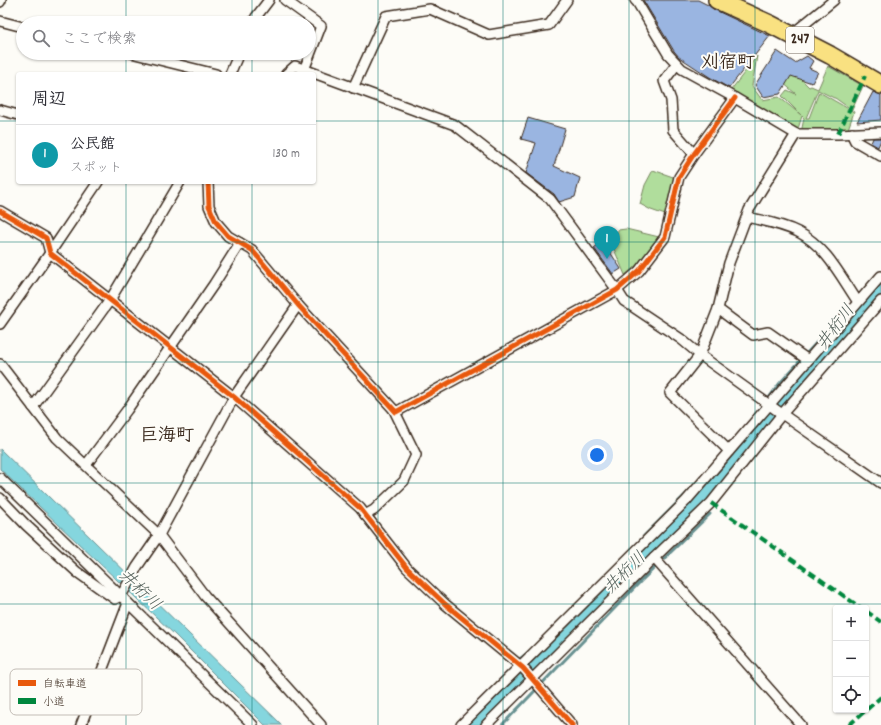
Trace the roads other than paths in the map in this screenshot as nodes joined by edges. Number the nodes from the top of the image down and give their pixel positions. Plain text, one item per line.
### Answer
1 (269, 0) edge
2 (285, 0) edge
3 (567, 0) edge
4 (635, 0) edge
5 (717, 0) edge
6 (834, 0) edge
7 (257, 16) edge
8 (307, 16) edge
9 (0, 21) edge
10 (316, 22) edge
11 (16, 25) edge
12 (791, 35) junction
13 (316, 39) edge
14 (159, 60) edge
15 (236, 60) edge
16 (308, 60) edge
17 (677, 64) junction
18 (304, 70) junction
19 (208, 72) edge
20 (231, 72) edge
21 (288, 72) edge
22 (309, 72) edge
23 (316, 74) edge
24 (881, 85) edge
25 (353, 88) junction
26 (735, 98) junction
27 (0, 110) edge
28 (16, 114) edge
29 (881, 132) edge
30 (852, 133) junction
31 (796, 134) junction
32 (694, 154) junction
33 (881, 156) edge
34 (97, 184) edge
35 (179, 184) edge
36 (208, 184) edge
37 (0, 211) edge
38 (747, 216) junction
39 (240, 243) junction
40 (50, 253) junction
41 (881, 276) edge
42 (617, 290) junction
43 (110, 300) junction
44 (881, 301) edge
45 (858, 302) junction
46 (298, 305) junction
47 (718, 309) junction
48 (0, 324) edge
49 (170, 347) junction
50 (700, 355) junction
51 (808, 360) junction
52 (0, 364) edge
53 (234, 396) junction
54 (769, 404) junction
55 (33, 407) junction
56 (394, 410) junction
57 (782, 414) junction
58 (729, 450) junction
59 (86, 465) junction
60 (0, 478) edge
61 (881, 483) edge
62 (0, 498) edge
63 (365, 515) junction
64 (159, 535) junction
65 (654, 558) junction
66 (122, 593) junction
67 (128, 603) junction
68 (521, 667) junction
69 (103, 669) edge
70 (532, 680) junction
71 (85, 715) edge
72 (248, 723) edge
73 (81, 725) edge
74 (320, 725) edge
75 (461, 725) edge
76 (486, 725) edge
77 (572, 725) edge
78 (801, 725) edge

1 - 7 street
2 - 8 street
3 - 25 street
4 - 17 street
5 - 12 highway, 247
6 - 12 street
9 - 11 street
10 - 13 street
12 - 24 highway, 247
14 - 19 street
15 - 20 street
16 - 18 street
17 - 26 street
17 - 32 street
18 - 21 street
18 - 22 street
23 - 25 street
25 - 42 street
26 - 31 street
26 - 32 street
27 - 28 street
29 - 30 street
30 - 31 street
30 - 33 street
31 - 38 street
32 - 42 street
34 - 40 street
35 - 43 street
36 - 39 street
37 - 40 street
38 - 45 street
38 - 47 street
39 - 46 street
39 - 49 street
40 - 43 street
40 - 48 street
41 - 45 street
42 - 50 street
42 - 56 street
43 - 49 street
43 - 55 street
44 - 57 street
45 - 51 street
46 - 53 street
46 - 56 street
47 - 50 street
47 - 51 street
49 - 53 street
49 - 59 street
50 - 54 street
50 - 58 street
51 - 54 street
52 - 55 street
53 - 63 street
53 - 64 street
54 - 57 street
54 - 58 street
55 - 59 street
56 - 63 street
57 - 61 street
57 - 65 street
58 - 68 street
59 - 64 street
60 - 66 street
62 - 66 street
63 - 68 street
64 - 66 street
64 - 74 street
65 - 70 street
65 - 78 street
66 - 67 street
67 - 69 street
67 - 72 street
68 - 70 street
68 - 75 street
70 - 76 street
70 - 77 street
71 - 73 street

